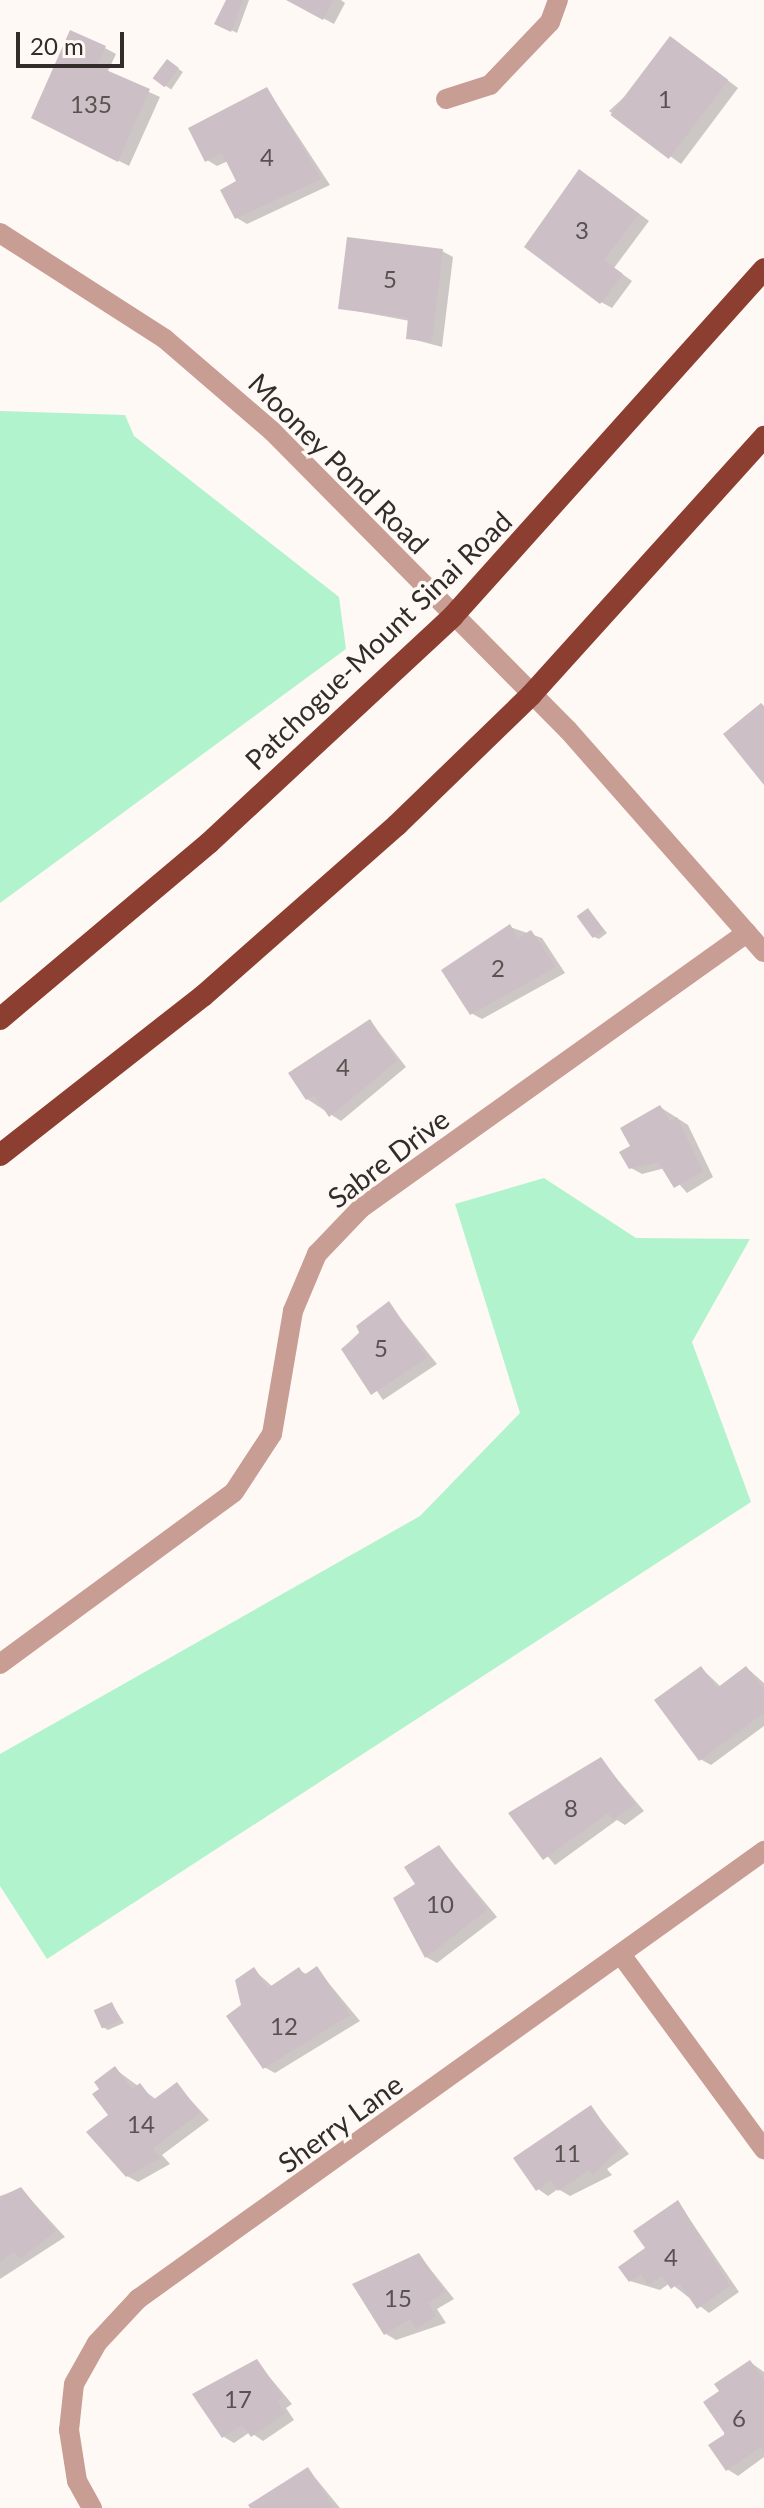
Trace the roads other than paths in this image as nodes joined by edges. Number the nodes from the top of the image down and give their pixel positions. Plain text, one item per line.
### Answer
1 (558, 0) edge
2 (446, 99) dead end
3 (0, 233) edge
4 (764, 269) edge
5 (764, 437) edge
6 (453, 616) junction
7 (531, 695) junction
8 (747, 933) junction
9 (764, 952) edge
10 (0, 1019) edge
11 (0, 1155) edge
12 (0, 1664) edge
13 (764, 1851) edge
14 (622, 1956) junction
15 (764, 2149) edge
16 (92, 2508) edge

1 - 2 street
3 - 6 street, Mooney Pond Road
4 - 6 highway, Patchogue-Mount Sinai Road
5 - 7 highway
6 - 7 street, Mooney Pond Road
6 - 10 highway, Patchogue-Mount Sinai Road
7 - 8 street, Mooney Pond Road
7 - 11 highway
8 - 9 street, Mooney Pond Road
8 - 12 street, Sabre Drive
13 - 14 street, Sherry Lane
14 - 15 street
14 - 16 street, Sherry Lane

